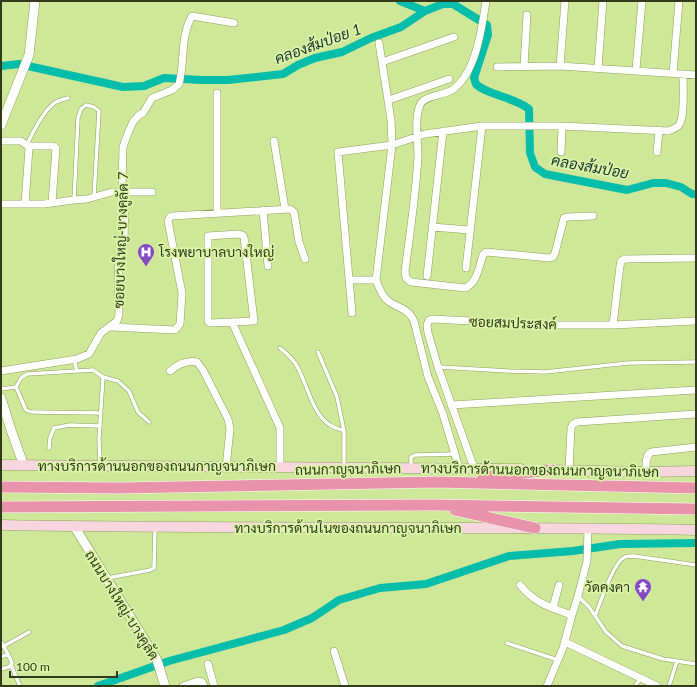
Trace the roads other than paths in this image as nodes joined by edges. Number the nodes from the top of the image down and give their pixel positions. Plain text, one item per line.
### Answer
1 (35, 1) edge
2 (486, 1) edge
3 (565, 1) edge
4 (603, 1) edge
5 (642, 1) edge
6 (679, 1) edge
7 (527, 15) dead end
8 (234, 23) dead end
9 (454, 37) dead end
10 (379, 43) dead end
11 (382, 62) junction
12 (524, 66) junction
13 (560, 66) junction
14 (497, 67) dead end
15 (598, 68) junction
16 (636, 70) junction
17 (673, 73) junction
18 (684, 74) junction
19 (696, 75) edge
20 (449, 79) dead end
21 (217, 93) dead end
22 (68, 98) dead end
23 (389, 100) junction
24 (1, 125) edge
25 (482, 126) junction
26 (562, 126) junction
27 (659, 130) junction
28 (443, 131) junction
29 (418, 136) junction
30 (1, 141) edge
31 (274, 141) dead end
32 (28, 145) junction
33 (392, 145) junction
34 (561, 152) dead end
35 (657, 152) dead end
36 (123, 192) junction
37 (152, 192) dead end
38 (94, 197) junction
39 (74, 200) junction
40 (52, 203) junction
41 (1, 204) edge
42 (25, 204) junction
43 (285, 209) junction
44 (263, 210) junction
45 (218, 213) junction
46 (593, 216) dead end
47 (432, 227) junction
48 (470, 230) junction
49 (696, 258) edge
50 (305, 259) dead end
51 (268, 266) dead end
52 (466, 268) dead end
53 (427, 276) dead end
54 (350, 280) junction
55 (376, 280) junction
56 (352, 313) dead end
57 (696, 321) edge
58 (232, 322) junction
59 (613, 325) junction
60 (111, 327) junction
61 (280, 348) dead end
62 (318, 352) dead end
63 (74, 360) junction
64 (696, 362) edge
65 (438, 367) junction
66 (1, 370) edge
67 (77, 371) junction
68 (170, 371) dead end
69 (103, 377) junction
70 (16, 387) junction
71 (1, 389) edge
72 (696, 390) edge
73 (1, 398) edge
74 (451, 405) junction
75 (101, 413) junction
76 (696, 414) edge
77 (149, 422) dead end
78 (100, 426) junction
79 (344, 431) junction
80 (696, 446) edge
81 (49, 448) dead end
82 (455, 454) junction
83 (1, 465) edge
84 (24, 466) junction
85 (100, 466) junction
86 (280, 467) junction
87 (344, 467) junction
88 (226, 468) junction
89 (411, 468) junction
90 (459, 468) junction
91 (474, 468) junction
92 (553, 470) junction
93 (569, 470) junction
94 (696, 471) edge
95 (646, 472) junction
96 (437, 482) junction
97 (1, 487) edge
98 (696, 488) edge
99 (434, 505) junction
100 (1, 507) edge
101 (696, 509) edge
102 (1, 524) edge
103 (74, 526) junction
104 (155, 527) junction
105 (535, 528) junction
106 (588, 528) junction
107 (696, 530) edge
108 (696, 565) edge
109 (106, 578) junction
110 (520, 585) dead end
111 (559, 585) dead end
112 (578, 596) junction
113 (553, 608) junction
114 (572, 615) junction
115 (596, 616) junction
116 (29, 632) dead end
117 (1, 642) edge
118 (565, 642) junction
119 (507, 643) dead end
120 (4, 646) junction
121 (334, 651) dead end
122 (8, 654) junction
123 (1, 657) edge
124 (558, 660) junction
125 (677, 661) junction
126 (208, 664) dead end
127 (696, 664) edge
128 (12, 665) junction
129 (1, 669) edge
130 (641, 678) junction
131 (20, 686) edge
132 (166, 686) edge
133 (183, 686) edge
134 (204, 686) edge
135 (214, 686) edge
136 (345, 686) edge
137 (548, 686) edge
138 (635, 686) edge
139 (657, 686) edge
140 (669, 686) edge

1 - 24 street
2 - 29 street
3 - 13 street
4 - 15 street
5 - 16 street
6 - 17 street
7 - 12 street
8 - 36 street, ซอยบางใหญ่-บางคูลัด 7
9 - 11 street
10 - 11 street
11 - 23 street
12 - 13 street
12 - 14 street
13 - 15 street
15 - 16 street
16 - 17 street
17 - 18 street
18 - 19 street
18 - 27 street
20 - 23 street
21 - 45 street
22 - 32 lane
23 - 33 street
25 - 26 street
25 - 28 street
25 - 48 street
26 - 27 street
26 - 34 street
27 - 35 street
28 - 29 street
28 - 47 street
29 - 33 street
29 - 46 street
30 - 32 street
31 - 43 street
32 - 40 street
32 - 42 street
33 - 54 street
33 - 55 street
36 - 37 street
36 - 38 street
36 - 60 street, ซอยบางใหญ่-บางคูลัด 7
38 - 39 street
38 - 39 lane
39 - 40 street
40 - 42 street
41 - 42 street
43 - 44 street
43 - 50 street
44 - 45 street
44 - 51 street
45 - 60 street
47 - 48 street
47 - 53 street
48 - 52 street
49 - 59 street
54 - 55 street
54 - 56 street
55 - 82 street
57 - 59 street
58 - 58 street
58 - 86 street
59 - 65 street, ซอยสมประสงค์
60 - 63 street, ซอยบางใหญ่-บางคูลัด 7
61 - 79 lane
62 - 79 lane
63 - 66 street, ซอยบางใหญ่-บางคูลัด 7
63 - 67 lane
64 - 65 lane
65 - 74 street, ซอยสมประสงค์
67 - 69 lane
67 - 70 lane
68 - 88 street
69 - 75 lane
69 - 77 lane
70 - 71 lane
70 - 75 lane
72 - 74 street
73 - 84 street
74 - 91 street, ซอยสมประสงค์
75 - 78 lane
76 - 93 street
78 - 81 lane
78 - 85 lane
79 - 87 lane
80 - 95 street
82 - 89 lane
82 - 90 street
83 - 84 main road, ทางบริการด้านนอกของถนนกาญจนาภิเษก
84 - 85 main road, ทางบริการด้านนอกของถนนกาญจนาภิเษก
85 - 88 main road, ทางบริการด้านนอกของถนนกาญจนาภิเษก
86 - 87 main road, ทางบริการด้านนอกของถนนกาญจนาภิเษก
86 - 88 main road, ทางบริการด้านนอกของถนนกาญจนาภิเษก
87 - 89 main road, ทางบริการด้านนอกของถนนกาญจนาภิเษก
89 - 90 main road, ทางบริการด้านนอกของถนนกาญจนาภิเษก
90 - 91 main road, ทางบริการด้านนอกของถนนกาญจนาภิเษก
91 - 92 main road, ทางบริการด้านนอกของถนนกาญจนาภิเษก
92 - 93 main road, ทางบริการด้านนอกของถนนกาญจนาภิเษก
92 - 96 highway
93 - 95 main road, ทางบริการด้านนอกของถนนกาญจนาภิเษก
94 - 95 main road, ทางบริการด้านนอกของถนนกาญจนาภิเษก
96 - 97 highway, ถนนกาญจนาภิเษก
96 - 98 highway, ถนนกาญจนาภิเษก
99 - 100 highway
99 - 101 highway
99 - 105 highway
102 - 103 main road, ทางบริการด้านในของถนนกาญจนาภิเษก
103 - 104 main road, ทางบริการด้านในของถนนกาญจนาภิเษก
103 - 109 street, ถนนบางใหญ่-บางคูลัด
104 - 105 main road, ทางบริการด้านในของถนนกาญจนาภิเษก
104 - 109 lane
105 - 106 main road, ทางบริการด้านในของถนนกาญจนาภิเษก
106 - 107 main road, ทางบริการด้านในของถนนกาญจนาภิเษก
106 - 112 street
108 - 115 lane
109 - 132 street, ถนนบางใหญ่-บางคูลัด
110 - 113 street
111 - 113 street
112 - 114 street
112 - 115 lane
113 - 114 street
114 - 118 street
115 - 125 lane
116 - 120 lane
117 - 120 lane
118 - 124 street
118 - 130 street
119 - 124 lane
120 - 122 lane
121 - 136 street
122 - 123 lane
122 - 128 lane
124 - 137 street
125 - 127 lane
125 - 140 lane
126 - 135 street
128 - 129 lane
128 - 131 lane
130 - 138 lane
130 - 139 street
133 - 134 street

